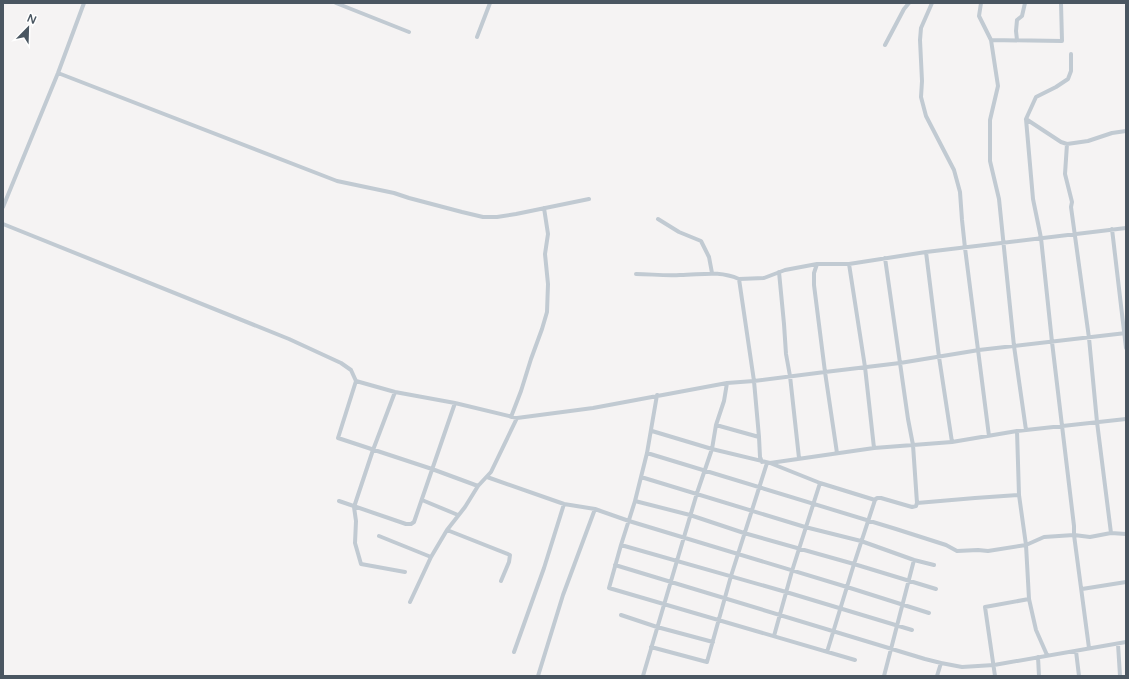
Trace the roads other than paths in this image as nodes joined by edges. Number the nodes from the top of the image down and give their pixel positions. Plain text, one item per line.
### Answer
1 (84, 3) edge
2 (336, 3) edge
3 (490, 3) edge
4 (909, 3) edge
5 (932, 3) edge
6 (981, 3) edge
7 (1025, 3) edge
8 (1061, 3) edge
9 (409, 32) dead end
10 (477, 37) dead end
11 (990, 40) junction
12 (1017, 40) junction
13 (885, 45) dead end
14 (1071, 54) dead end
15 (58, 73) junction
16 (1026, 119) junction
17 (1126, 131) edge
18 (1067, 144) junction
19 (589, 199) dead end
20 (3, 207) edge
21 (544, 208) junction
22 (658, 219) dead end
23 (3, 224) edge
24 (1126, 228) edge
25 (1112, 229) junction
26 (1075, 234) junction
27 (1041, 238) junction
28 (1003, 242) junction
29 (965, 248) junction
30 (926, 252) junction
31 (885, 258) junction
32 (817, 264) junction
33 (849, 264) junction
34 (779, 272) junction
35 (712, 273) junction
36 (636, 274) dead end
37 (739, 279) junction
38 (1125, 333) edge
39 (1089, 338) junction
40 (1052, 342) junction
41 (1014, 346) junction
42 (1126, 348) edge
43 (978, 350) junction
44 (939, 357) junction
45 (900, 363) junction
46 (865, 367) junction
47 (825, 372) junction
48 (790, 376) junction
49 (356, 381) junction
50 (754, 381) junction
51 (727, 383) junction
52 (395, 392) junction
53 (657, 395) junction
54 (455, 404) junction
55 (511, 417) junction
56 (517, 418) junction
57 (1126, 419) edge
58 (1097, 422) junction
59 (716, 425) junction
60 (1062, 426) junction
61 (1026, 430) junction
62 (652, 431) junction
63 (1016, 431) junction
64 (989, 436) junction
65 (759, 437) junction
66 (952, 442) junction
67 (913, 445) junction
68 (874, 448) junction
69 (712, 449) junction
70 (373, 450) junction
71 (647, 453) junction
72 (837, 453) junction
73 (799, 458) junction
74 (762, 462) junction
75 (768, 463) junction
76 (432, 469) junction
77 (704, 471) junction
78 (486, 477) junction
79 (641, 477) junction
80 (820, 483) junction
81 (478, 486) junction
82 (758, 488) junction
83 (697, 493) junction
84 (1019, 495) junction
85 (422, 500) junction
86 (875, 500) junction
87 (339, 501) dead end
88 (635, 501) junction
89 (917, 503) junction
90 (564, 504) junction
91 (813, 504) junction
92 (354, 507) junction
93 (595, 509) junction
94 (752, 510) junction
95 (458, 515) junction
96 (690, 515) junction
97 (868, 520) junction
98 (629, 521) junction
99 (806, 527) junction
100 (447, 530) junction
101 (744, 533) junction
102 (1111, 533) junction
103 (1126, 534) edge
104 (379, 536) dead end
105 (1074, 536) junction
106 (684, 538) junction
107 (861, 541) junction
108 (621, 544) junction
109 (1026, 545) junction
110 (799, 548) junction
111 (738, 554) junction
112 (432, 557) junction
113 (677, 560) junction
114 (914, 560) junction
115 (854, 564) junction
116 (934, 565) dead end
117 (615, 566) junction
118 (792, 571) junction
119 (405, 572) dead end
120 (731, 576) junction
121 (501, 581) dead end
122 (908, 581) junction
123 (670, 582) junction
124 (1126, 582) edge
125 (847, 587) junction
126 (936, 589) dead end
127 (1082, 589) junction
128 (786, 592) junction
129 (725, 598) junction
130 (1029, 599) junction
131 (410, 602) dead end
132 (663, 604) junction
133 (902, 604) junction
134 (840, 609) junction
135 (929, 613) dead end
136 (780, 614) junction
137 (621, 615) dead end
138 (719, 621) junction
139 (896, 625) junction
140 (657, 627) junction
141 (912, 630) dead end
142 (833, 631) junction
143 (774, 636) junction
144 (713, 642) junction
145 (1126, 642) edge
146 (1118, 644) junction
147 (651, 647) junction
148 (890, 648) junction
149 (1089, 648) junction
150 (1076, 651) junction
151 (514, 652) dead end
152 (828, 652) junction
153 (1047, 656) junction
154 (1038, 657) junction
155 (855, 660) dead end
156 (941, 663) junction
157 (994, 665) junction
158 (538, 676) edge
159 (643, 676) edge
160 (884, 676) edge
161 (937, 676) edge
162 (995, 676) edge
163 (1039, 676) edge
164 (1079, 676) edge
165 (1120, 676) edge

1 - 15 street
2 - 9 street
3 - 10 street
4 - 13 street
5 - 29 street
6 - 11 street
7 - 12 street
8 - 12 street
11 - 12 street
11 - 28 street
14 - 16 street
15 - 20 street
15 - 21 street
16 - 18 street
16 - 27 street
17 - 18 street
18 - 26 street
19 - 21 street
21 - 55 street
22 - 35 street
23 - 49 street
24 - 25 street
25 - 26 street
25 - 38 street
26 - 27 street
26 - 39 street
27 - 28 street
27 - 40 street
28 - 29 street
28 - 41 street
29 - 30 street
29 - 43 street
30 - 31 street
30 - 44 street
31 - 33 street
31 - 45 street
32 - 33 street
32 - 34 street
32 - 47 street
33 - 46 street
34 - 37 street
34 - 48 street
35 - 36 street
35 - 37 street
37 - 50 street
38 - 39 street
38 - 42 street
39 - 40 street
39 - 58 street
40 - 41 street
40 - 60 street
41 - 43 street
41 - 61 street
43 - 44 street
43 - 64 street
44 - 45 street
44 - 66 street
45 - 46 street
45 - 67 street
46 - 47 street
46 - 68 street
47 - 48 street
47 - 72 street
48 - 50 street
48 - 73 street
49 - 52 street
49 - 70 street
50 - 51 street
50 - 65 street
51 - 53 street
51 - 59 street
52 - 54 street
52 - 70 street
53 - 56 street
53 - 62 street
54 - 55 street
54 - 76 street
55 - 56 street
56 - 78 street
57 - 58 street
58 - 60 street
58 - 102 street
59 - 65 street
59 - 69 street
60 - 61 street
60 - 105 street
61 - 63 street
62 - 69 street
62 - 71 street
63 - 64 street
63 - 84 street
64 - 66 street
65 - 74 street
66 - 67 street
67 - 68 street
67 - 89 street
68 - 72 street
69 - 74 street
69 - 77 street
70 - 76 street
70 - 92 street
71 - 77 street
71 - 79 street
72 - 73 street
73 - 75 street
74 - 75 street
75 - 80 street
75 - 82 street
76 - 81 street
76 - 85 street
77 - 82 street
77 - 83 street
78 - 81 street
78 - 90 street
79 - 83 street
79 - 88 street
80 - 86 street
80 - 91 street
81 - 95 street
82 - 91 street
82 - 94 street
83 - 94 street
83 - 96 street
84 - 89 street
84 - 109 street
85 - 92 street
85 - 95 street
86 - 89 street
86 - 97 street
87 - 92 street
88 - 96 street
88 - 98 street
90 - 93 street
90 - 151 street
91 - 97 street
91 - 99 street
92 - 119 street
93 - 98 street
93 - 158 street
94 - 99 street
94 - 101 street
95 - 100 street
96 - 101 street
96 - 106 street
97 - 107 street
97 - 109 street
98 - 106 street
98 - 108 street
99 - 107 street
99 - 110 street
100 - 112 street
100 - 121 street
101 - 110 street
101 - 111 street
102 - 103 street
102 - 105 street
104 - 112 street
105 - 109 street
105 - 127 street
106 - 111 street
106 - 113 street
107 - 114 street
107 - 115 street
108 - 113 street
108 - 117 street
109 - 130 street
110 - 115 street
110 - 118 street
111 - 118 street
111 - 120 street
112 - 131 street
113 - 120 street
113 - 123 street
114 - 116 street
114 - 122 street
115 - 122 street
115 - 125 street
117 - 123 street
117 - 132 street
118 - 125 street
118 - 128 street
120 - 128 street
120 - 129 street
122 - 126 street
122 - 133 street
123 - 129 street
123 - 132 street
124 - 127 street
125 - 133 street
125 - 134 street
127 - 149 street
128 - 134 street
128 - 136 street
129 - 136 street
129 - 138 street
130 - 153 street
130 - 157 street
132 - 138 street
132 - 140 street
133 - 135 street
133 - 139 street
134 - 139 street
134 - 142 street
136 - 142 street
136 - 143 street
137 - 140 street
138 - 143 street
138 - 144 street
139 - 141 street
139 - 148 street
140 - 144 street
140 - 147 street
142 - 148 street
142 - 152 street
143 - 152 street
144 - 147 street
145 - 146 street
146 - 149 street
146 - 165 street
147 - 159 street
148 - 156 street
148 - 160 street
149 - 150 street
150 - 153 street
150 - 164 street
152 - 155 street
153 - 154 street
154 - 157 street
154 - 163 street
156 - 157 street
156 - 161 street
157 - 162 street

